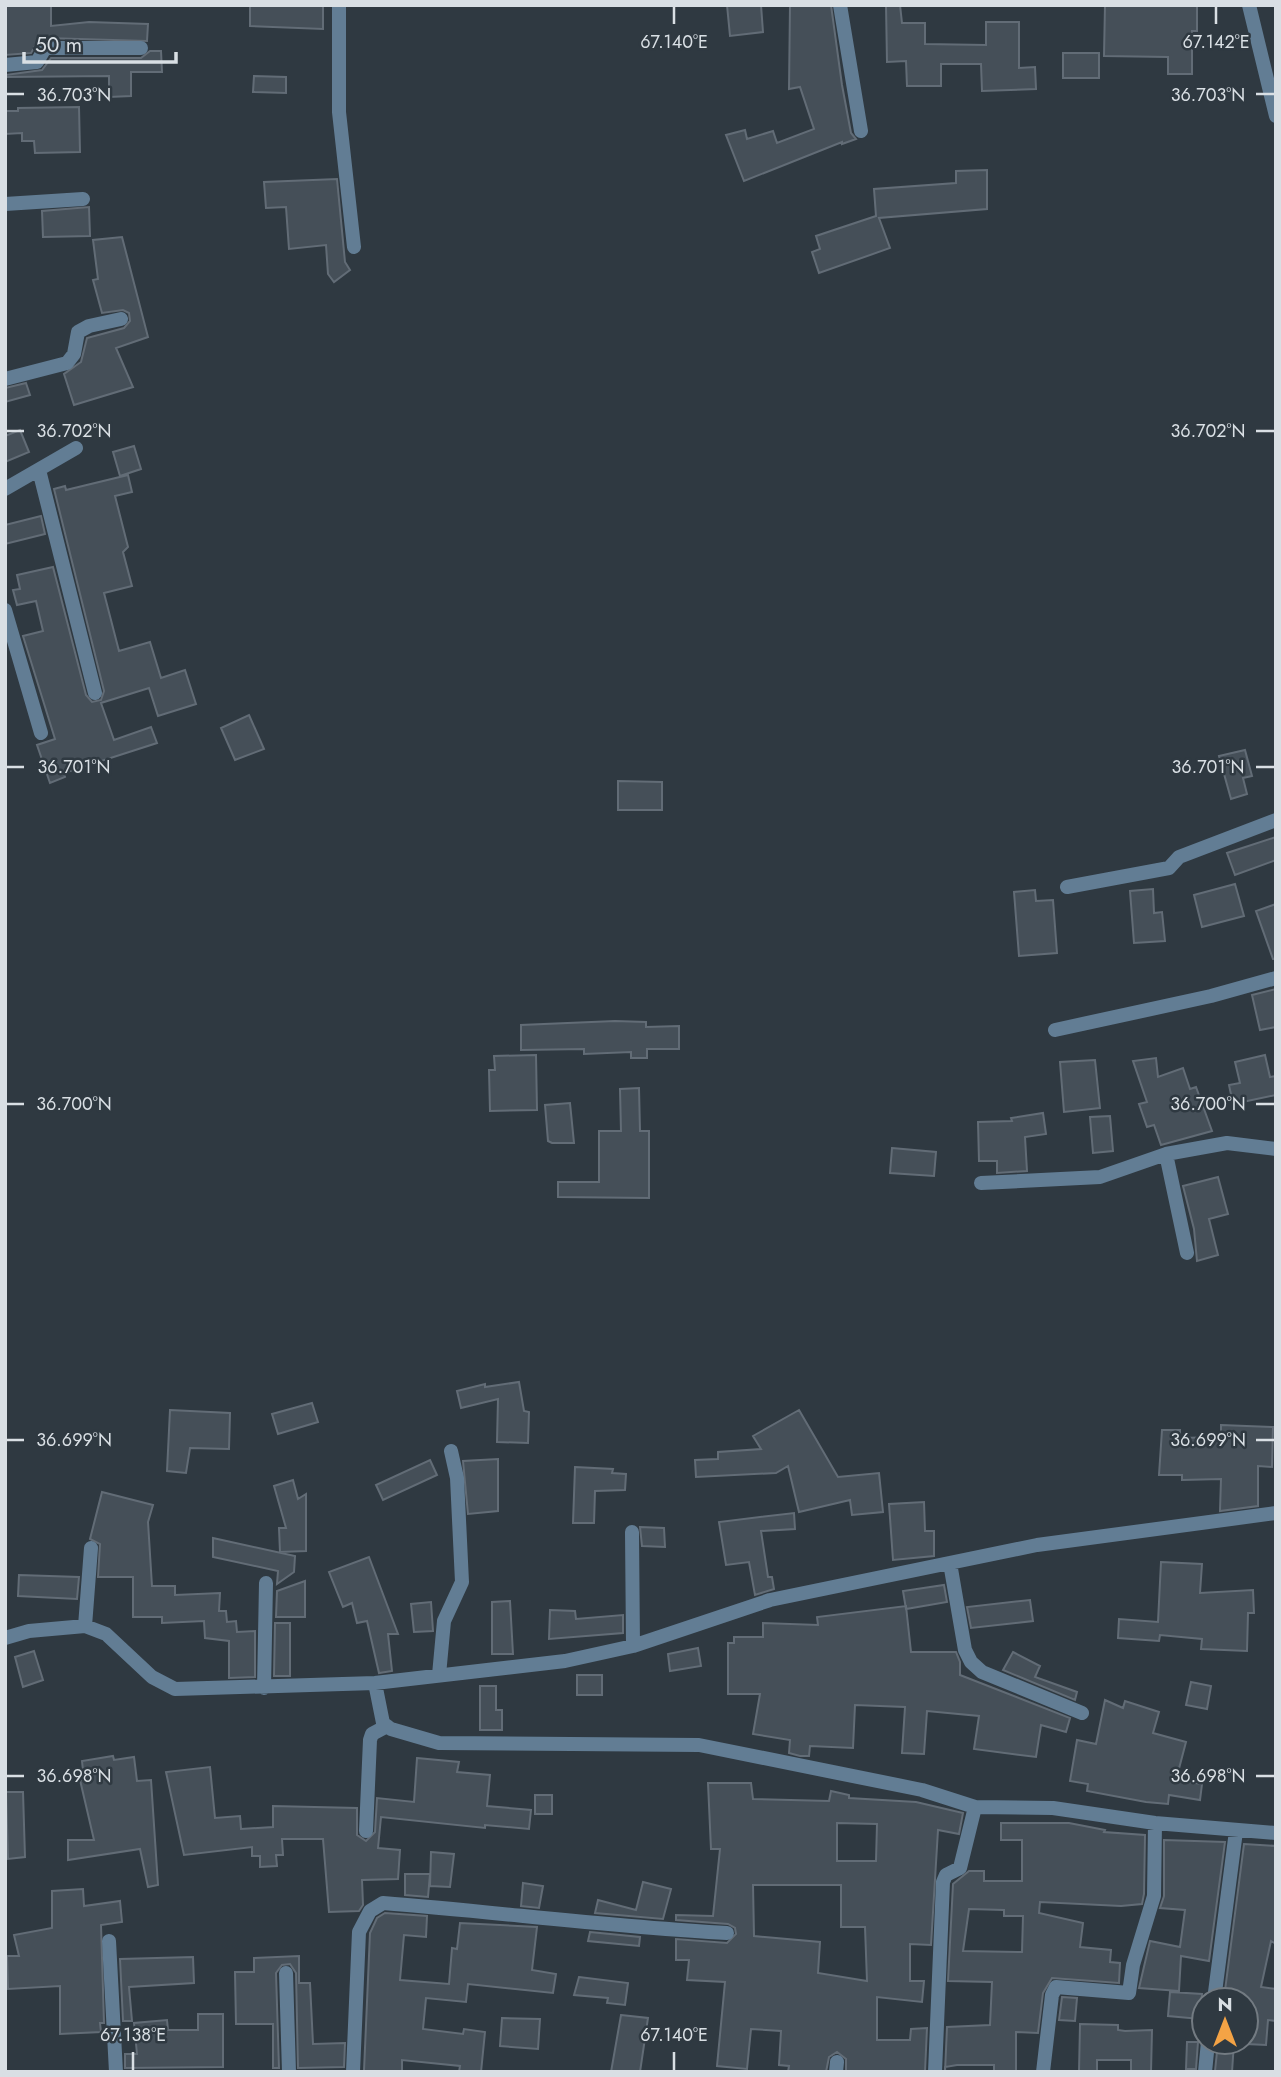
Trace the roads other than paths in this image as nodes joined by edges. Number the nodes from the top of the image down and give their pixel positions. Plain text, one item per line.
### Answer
1 (339, 5) edge
2 (840, 5) edge
3 (1248, 5) edge
4 (141, 48) dead end
5 (5, 65) edge
6 (1276, 116) edge
7 (861, 131) dead end
8 (83, 200) dead end
9 (5, 204) edge
10 (354, 247) dead end
11 (121, 319) dead end
12 (5, 379) edge
13 (76, 448) dead end
14 (39, 470) junction
15 (5, 489) edge
16 (5, 610) edge
17 (95, 693) dead end
18 (41, 733) dead end
19 (1276, 820) edge
20 (1067, 887) dead end
21 (1276, 978) edge
22 (1055, 1030) dead end
23 (1276, 1149) edge
24 (1166, 1154) junction
25 (981, 1183) dead end
26 (1187, 1253) dead end
27 (451, 1451) dead end
28 (1276, 1513) edge
29 (632, 1532) dead end
30 (91, 1548) dead end
31 (950, 1563) junction
32 (266, 1583) dead end
33 (85, 1626) junction
34 (5, 1638) edge
35 (633, 1646) junction
36 (439, 1675) junction
37 (375, 1683) junction
38 (264, 1688) junction
39 (1082, 1713) dead end
40 (387, 1726) junction
41 (975, 1807) junction
42 (1155, 1823) junction
43 (366, 1832) dead end
44 (1236, 1832) junction
45 (1276, 1833) edge
46 (727, 1933) dead end
47 (109, 1941) dead end
48 (286, 1973) dead end
49 (1216, 1986) edge
50 (116, 2072) edge
51 (289, 2072) edge
52 (353, 2072) edge
53 (935, 2072) edge
54 (1043, 2072) edge

1 - 10 street
2 - 7 street
3 - 6 street
4 - 5 street
8 - 9 street
11 - 12 street
13 - 14 street
14 - 15 street
14 - 17 street
16 - 18 street
19 - 20 street
21 - 22 street
23 - 24 street
24 - 25 street
24 - 26 street
27 - 36 street
28 - 31 street
29 - 35 street
30 - 33 street
31 - 35 street
31 - 39 street
32 - 38 street
33 - 34 street
33 - 38 street
35 - 36 street
36 - 37 street
37 - 38 street
37 - 40 street
40 - 41 street
40 - 43 street
41 - 42 street
41 - 53 street
42 - 44 street
42 - 54 street
44 - 45 street
44 - 49 street
46 - 52 street
47 - 50 street
48 - 51 street

